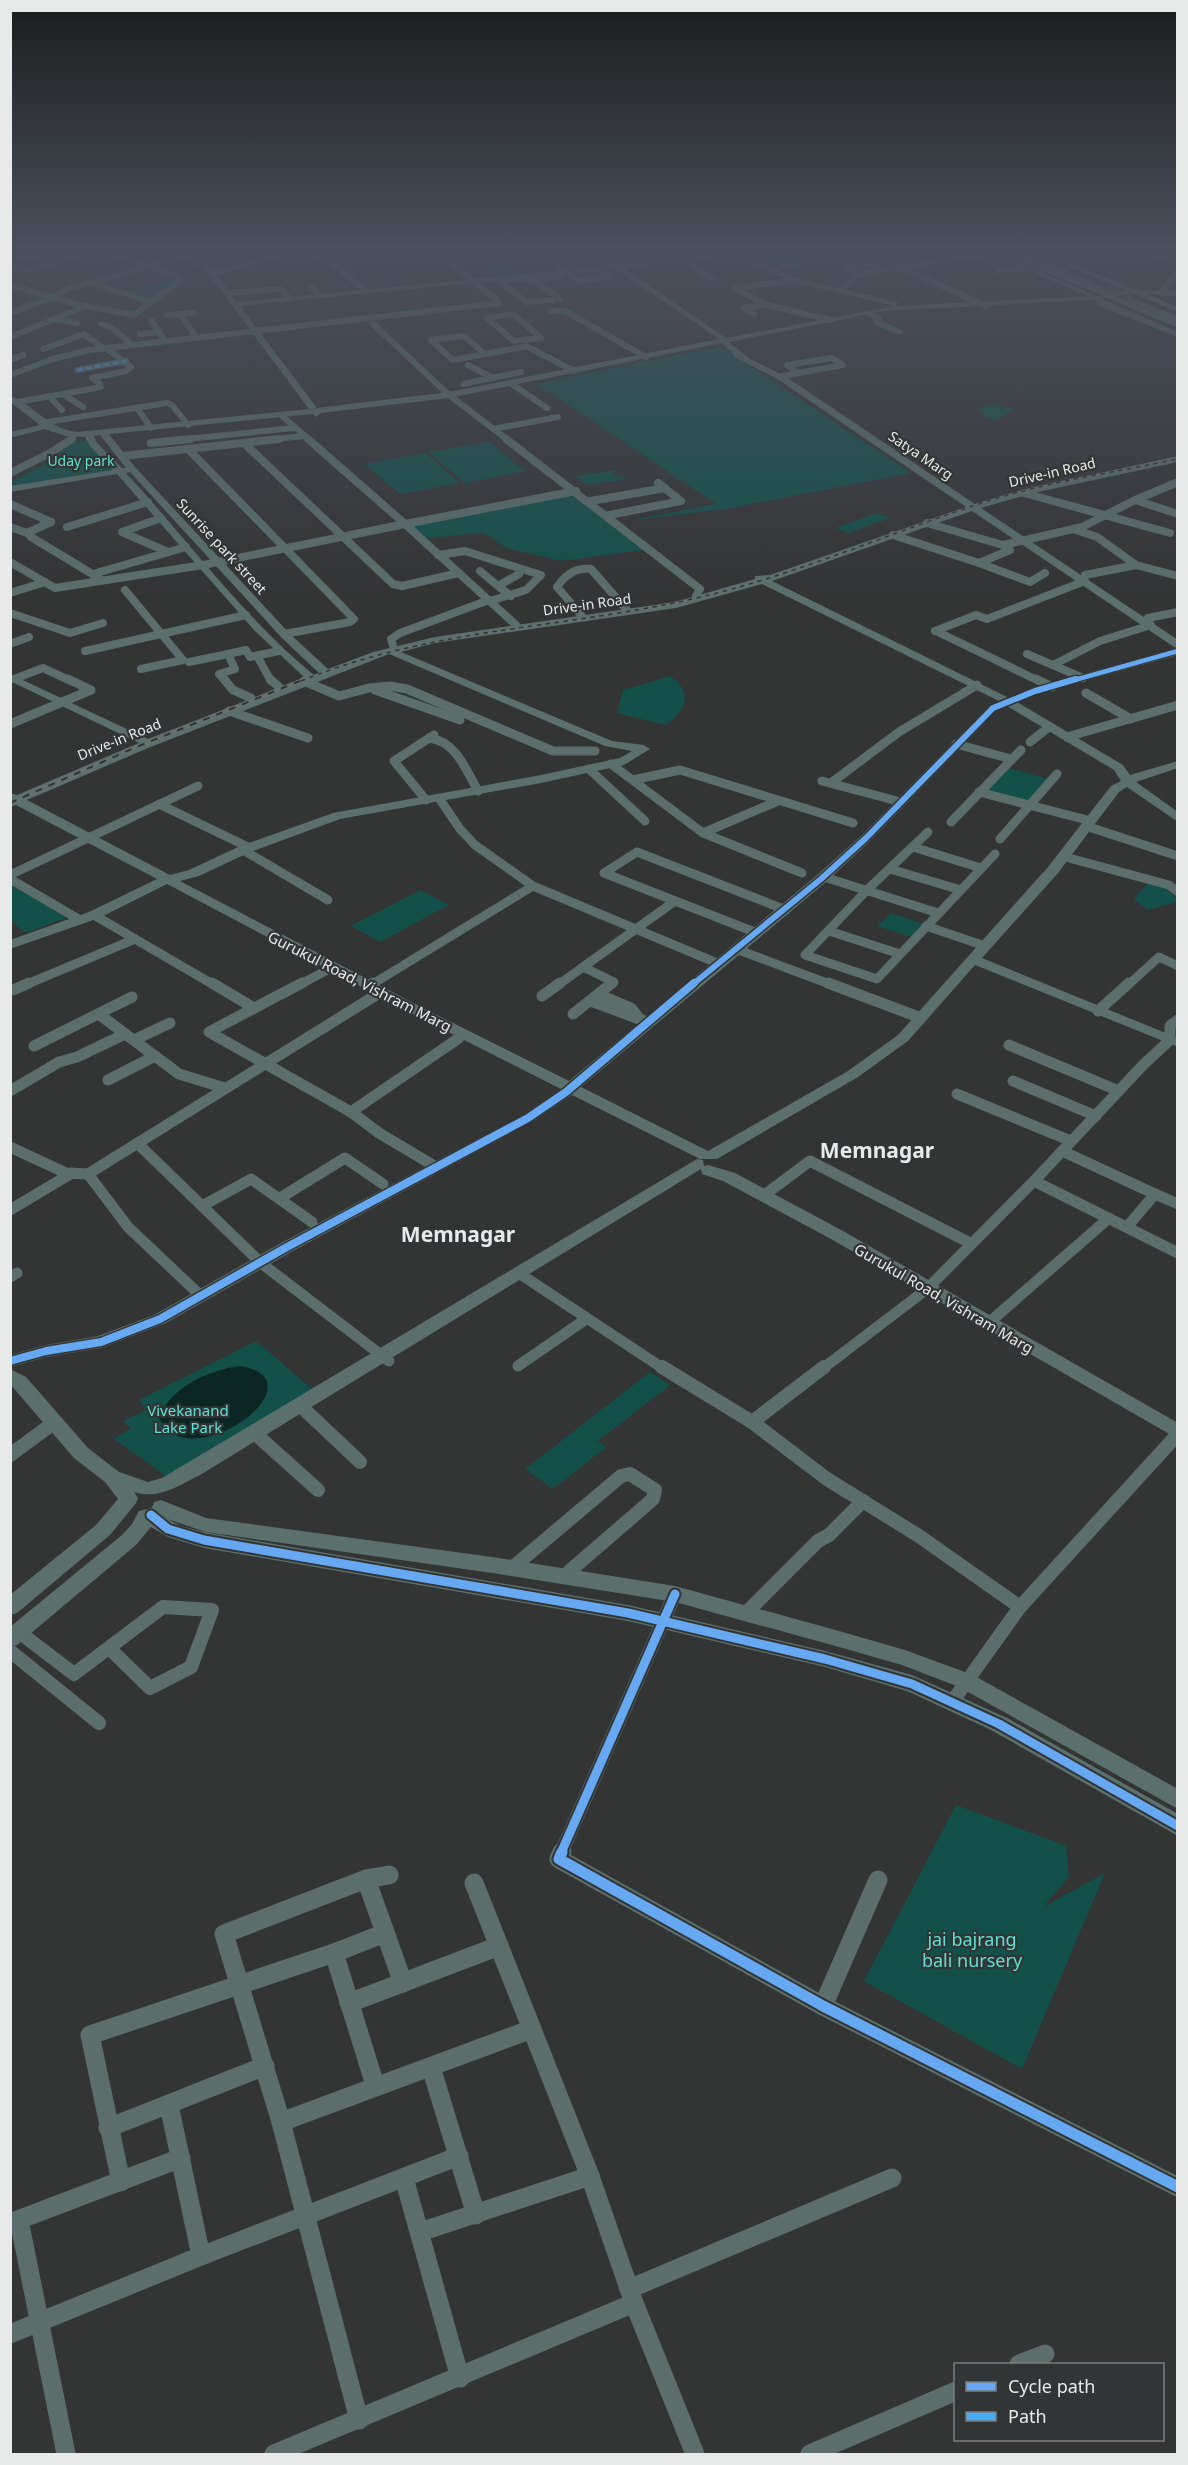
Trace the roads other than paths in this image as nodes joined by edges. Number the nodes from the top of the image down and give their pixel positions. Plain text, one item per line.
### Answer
1 (39, 364) edge
2 (91, 364) edge
3 (106, 364) edge
4 (126, 364) edge
5 (279, 364) edge
6 (415, 364) edge
7 (468, 364) edge
8 (561, 364) edge
9 (610, 364) edge
10 (615, 364) edge
11 (751, 364) edge
12 (758, 364) edge
13 (793, 364) edge
14 (815, 364) edge
15 (841, 364) edge
16 (508, 367) dead end
17 (824, 369) junction
18 (574, 371) junction
19 (80, 372) junction
20 (521, 372) dead end
21 (483, 373) junction
22 (797, 373) junction
23 (10, 375) edge
24 (782, 376) junction
25 (92, 378) junction
26 (492, 378) junction
27 (509, 385) junction
28 (801, 390) junction
29 (50, 394) junction
30 (63, 394) junction
31 (450, 397) junction
32 (13, 401) edge
33 (74, 401) junction
34 (57, 403) junction
35 (83, 406) dead end
36 (137, 408) junction
37 (547, 408) dead end
38 (62, 410) dead end
39 (316, 413) junction
40 (283, 417) junction
41 (558, 417) dead end
42 (42, 426) junction
43 (191, 426) junction
44 (152, 428) junction
45 (294, 428) junction
46 (493, 429) junction
47 (10, 435) edge
48 (104, 435) junction
49 (89, 436) junction
50 (304, 436) junction
51 (73, 438) junction
52 (201, 438) junction
53 (151, 443) dead end
54 (245, 444) junction
55 (188, 449) junction
56 (123, 456) junction
57 (1178, 457) edge
58 (132, 469) junction
59 (120, 471) junction
60 (10, 473) edge
61 (1178, 482) edge
62 (658, 483) dead end
63 (665, 488) junction
64 (10, 489) edge
65 (576, 491) junction
66 (1024, 493) junction
67 (1135, 500) junction
68 (591, 501) junction
69 (148, 502) junction
70 (10, 504) edge
71 (973, 505) junction
72 (953, 514) junction
73 (1178, 514) edge
74 (609, 515) junction
75 (1104, 516) junction
76 (161, 518) junction
77 (927, 523) junction
78 (405, 524) junction
79 (1003, 526) junction
80 (10, 527) edge
81 (67, 527) dead end
82 (1073, 529) junction
83 (1170, 532) dead end
84 (29, 535) junction
85 (894, 535) junction
86 (343, 537) junction
87 (10, 539) edge
88 (1027, 539) junction
89 (1003, 545) junction
90 (186, 547) junction
91 (287, 548) junction
92 (168, 552) junction
93 (438, 555) junction
94 (10, 562) edge
95 (218, 562) junction
96 (979, 563) junction
97 (202, 565) junction
98 (1136, 565) junction
99 (25, 570) junction
100 (480, 571) dead end
101 (459, 573) junction
102 (1045, 573) dead end
103 (93, 574) junction
104 (519, 574) dead end
105 (10, 575) edge
106 (1178, 576) edge
107 (1085, 578) junction
108 (762, 579) junction
109 (45, 582) junction
110 (105, 582) junction
111 (498, 586) junction
112 (530, 587) junction
113 (539, 587) dead end
114 (548, 587) dead end
115 (557, 587) junction
116 (125, 590) dead end
117 (10, 594) edge
118 (512, 595) junction
119 (696, 596) junction
120 (490, 601) junction
121 (521, 603) dead end
122 (627, 610) junction
123 (1178, 612) edge
124 (10, 613) edge
125 (246, 615) junction
126 (582, 616) junction
127 (51, 617) dead end
128 (68, 621) dead end
129 (1150, 622) junction
130 (39, 623) junction
131 (103, 623) dead end
132 (516, 625) junction
133 (54, 627) junction
134 (162, 634) junction
135 (284, 634) junction
136 (29, 637) dead end
137 (1178, 637) edge
138 (10, 644) edge
139 (1178, 645) edge
140 (392, 648) junction
141 (85, 651) dead end
142 (279, 651) junction
143 (1178, 651) edge
144 (228, 654) junction
145 (1027, 654) dead end
146 (256, 656) junction
147 (189, 662) dead end
148 (1053, 665) junction
149 (141, 669) dead end
150 (323, 672) junction
151 (12, 678) edge
152 (307, 678) junction
153 (977, 684) junction
154 (1084, 686) junction
155 (279, 687) junction
156 (1052, 687) junction
157 (369, 688) junction
158 (251, 698) junction
159 (1006, 701) junction
160 (63, 702) junction
161 (1178, 705) edge
162 (229, 711) junction
163 (1131, 719) junction
164 (10, 724) edge
165 (1049, 727) junction
166 (481, 728) dead end
167 (1067, 737) junction
168 (308, 738) dead end
169 (143, 740) junction
170 (1030, 742) dead end
171 (956, 744) junction
172 (1021, 750) dead end
173 (595, 751) dead end
174 (1011, 759) junction
175 (611, 764) junction
176 (1176, 768) edge
177 (589, 769) junction
178 (1057, 774) dead end
179 (633, 780) junction
180 (1129, 782) junction
181 (48, 785) junction
182 (198, 786) dead end
183 (478, 791) junction
184 (979, 792) junction
185 (433, 799) junction
186 (12, 800) edge
187 (778, 801) junction
188 (901, 802) junction
189 (159, 804) junction
190 (1030, 805) junction
191 (36, 813) junction
192 (10, 814) edge
193 (1178, 819) edge
194 (645, 820) dead end
195 (951, 822) dead end
196 (853, 823) dead end
197 (1092, 824) junction
198 (928, 832) dead end
199 (703, 833) junction
200 (86, 838) junction
201 (1000, 839) dead end
202 (913, 847) junction
203 (246, 849) junction
204 (995, 854) dead end
205 (1178, 856) edge
206 (1069, 858) junction
207 (981, 868) junction
208 (890, 869) junction
209 (802, 873) dead end
210 (10, 877) edge
211 (824, 877) junction
212 (163, 881) junction
213 (533, 886) junction
214 (867, 890) junction
215 (961, 890) junction
216 (1178, 892) edge
217 (328, 900) dead end
218 (675, 901) junction
219 (786, 910) junction
220 (938, 913) junction
221 (94, 915) junction
222 (80, 920) junction
223 (926, 926) junction
224 (636, 930) junction
225 (829, 931) junction
226 (757, 933) junction
227 (135, 939) junction
228 (10, 945) edge
229 (985, 946) junction
230 (736, 949) junction
231 (900, 954) junction
232 (976, 961) junction
233 (717, 963) junction
234 (1178, 966) edge
235 (583, 967) junction
236 (330, 969) junction
237 (13, 990) dead end
238 (375, 991) junction
239 (542, 996) dead end
240 (132, 997) dead end
241 (596, 998) junction
242 (254, 1008) junction
243 (1098, 1011) junction
244 (573, 1014) dead end
245 (100, 1015) junction
246 (921, 1017) junction
247 (643, 1020) junction
248 (1178, 1020) edge
249 (170, 1023) dead end
250 (129, 1037) junction
251 (459, 1038) junction
252 (1174, 1042) edge
253 (1009, 1045) dead end
254 (34, 1046) dead end
255 (155, 1056) junction
256 (266, 1063) junction
257 (108, 1080) dead end
258 (1013, 1081) dead end
259 (225, 1088) junction
260 (569, 1090) junction
261 (1119, 1090) junction
262 (10, 1091) edge
263 (957, 1094) dead end
264 (351, 1112) junction
265 (1096, 1116) junction
266 (136, 1143) junction
267 (1066, 1146) junction
268 (10, 1147) edge
269 (708, 1163) junction
270 (436, 1167) junction
271 (72, 1173) junction
272 (88, 1174) junction
273 (1034, 1181) junction
274 (383, 1184) dead end
275 (767, 1193) junction
276 (1155, 1194) junction
277 (280, 1198) junction
278 (1178, 1204) edge
279 (202, 1206) junction
280 (10, 1210) edge
281 (1109, 1218) junction
282 (312, 1222) dead end
283 (1127, 1227) junction
284 (970, 1243) junction
285 (1178, 1253) edge
286 (261, 1263) junction
287 (523, 1276) junction
288 (929, 1287) junction
289 (201, 1296) junction
290 (586, 1319) junction
291 (992, 1320) junction
292 (385, 1359) junction
293 (10, 1361) edge
294 (518, 1366) dead end
295 (10, 1375) edge
296 (306, 1410) junction
297 (55, 1422) junction
298 (752, 1422) junction
299 (1178, 1426) edge
300 (1178, 1433) edge
301 (260, 1438) junction
302 (10, 1455) edge
303 (360, 1462) dead end
304 (318, 1490) dead end
305 (863, 1501) junction
306 (147, 1502) junction
307 (512, 1568) junction
308 (564, 1576) junction
309 (675, 1594) junction
310 (10, 1607) edge
311 (1020, 1607) junction
312 (746, 1613) junction
313 (663, 1621) junction
314 (15, 1635) edge
315 (109, 1648) junction
316 (10, 1651) edge
317 (966, 1681) junction
318 (952, 1702) junction
319 (99, 1723) dead end
320 (1178, 1800) edge
321 (1178, 1826) edge
322 (389, 1875) dead end
323 (366, 1879) junction
324 (878, 1881) dead end
325 (474, 1883) dead end
326 (385, 1933) junction
327 (499, 1946) junction
328 (334, 1953) junction
329 (404, 1983) junction
330 (240, 1984) junction
331 (349, 2003) junction
332 (823, 2006) junction
333 (532, 2029) junction
334 (265, 2066) junction
335 (431, 2067) junction
336 (375, 2085) junction
337 (169, 2105) junction
338 (281, 2122) junction
339 (108, 2128) junction
340 (459, 2156) junction
341 (181, 2158) junction
342 (590, 2176) junction
343 (404, 2178) junction
344 (892, 2178) dead end
345 (121, 2182) junction
346 (1178, 2187) edge
347 (476, 2214) junction
348 (305, 2217) junction
349 (15, 2221) edge
350 (420, 2232) junction
351 (201, 2256) junction
352 (632, 2296) junction
353 (38, 2323) junction
354 (10, 2334) edge
355 (1045, 2354) dead end
356 (1021, 2363) edge
357 (460, 2378) junction
358 (954, 2392) edge
359 (359, 2420) junction
360 (66, 2454) edge
361 (274, 2454) edge
362 (695, 2454) edge
363 (810, 2454) edge

1 - 23 street
2 - 19 street
3 - 19 street
4 - 25 street
5 - 39 street
6 - 31 street
7 - 21 street
8 - 18 street
9 - 18 street
10 - 27 street
11 - 28 street, Satya Marg
12 - 24 street, Satya Marg
13 - 22 street
14 - 17 street
15 - 17 street
16 - 21 street
17 - 22 street
18 - 27 street
19 - 25 street
20 - 26 street
21 - 26 street
21 - 26 street
22 - 24 street
24 - 28 street, Satya Marg
25 - 30 street
26 - 27 street
27 - 31 street
27 - 37 street
28 - 71 street, Satya Marg
29 - 30 street
29 - 32 street
29 - 34 street
30 - 33 street
31 - 39 street
31 - 46 street
32 - 42 street
33 - 34 street
33 - 35 street
34 - 38 street
36 - 42 street
36 - 43 street
36 - 44 street
39 - 40 street
39 - 43 street
40 - 43 street
40 - 45 street
41 - 46 street
42 - 47 street
42 - 49 street
42 - 51 street
43 - 44 street
43 - 48 street
43 - 52 street
44 - 48 street
45 - 50 street
45 - 52 street
46 - 65 street
48 - 49 street
48 - 56 street, Sunrise park street
49 - 51 street
49 - 59 street
50 - 54 street
50 - 78 street
51 - 60 street
52 - 53 street
54 - 55 street
54 - 86 street
55 - 56 street
55 - 91 street
56 - 58 street, Sunrise park street
57 - 66 street, Drive-in Road
57 - 71 street, Drive-in Road
58 - 59 street
58 - 95 street, Sunrise park street
59 - 64 street
59 - 69 street
61 - 67 street
62 - 63 street
63 - 68 street
63 - 74 street
65 - 68 street
65 - 78 street
66 - 71 street, Drive-in Road
66 - 75 street
67 - 73 street
67 - 75 street
68 - 74 street
69 - 76 street
69 - 81 street
70 - 84 street
71 - 72 street, Drive-in Road
71 - 79 street, Satya Marg
71 - 88 street, Satya Marg
71 - 108 street, Drive-in Road
72 - 77 street, Drive-in Road
72 - 79 street
74 - 119 street
75 - 82 street
75 - 83 street
76 - 90 street
76 - 92 street
77 - 85 street, Drive-in Road
77 - 89 street
78 - 86 street
78 - 93 street
79 - 88 street, Satya Marg
80 - 84 street
82 - 88 street
82 - 98 street
84 - 87 street
84 - 103 street
85 - 96 street
85 - 108 street, Drive-in Road
86 - 91 street
86 - 101 street
88 - 89 street
88 - 107 street, Satya Marg
89 - 96 street
90 - 92 street
90 - 97 street
91 - 95 street
91 - 135 street
92 - 103 street
93 - 101 street
93 - 112 street
94 - 99 street
95 - 97 street
95 - 135 street, Sunrise park street
96 - 102 street
97 - 110 street
97 - 125 street
98 - 106 street
98 - 107 street
99 - 105 street
99 - 109 street
100 - 111 street
101 - 120 street
103 - 110 street
104 - 111 street
107 - 129 street, Satya Marg
107 - 156 street
108 - 119 street, Drive-in Road
108 - 140 street, Drive-in Road
108 - 153 street
109 - 110 street
109 - 117 street
111 - 118 street
112 - 113 street
112 - 118 street
114 - 115 street
115 - 122 street
115 - 126 street
116 - 134 street
118 - 120 street
118 - 121 street
119 - 122 street, Drive-in Road
120 - 132 street
120 - 140 street
122 - 126 street, Drive-in Road
123 - 129 street
124 - 130 street
125 - 134 street
125 - 142 street
126 - 132 street, Drive-in Road
127 - 130 street
128 - 133 street
129 - 137 street, Satya Marg
129 - 139 street, Satya Marg
129 - 148 street
130 - 133 street
131 - 133 street
132 - 140 street, Drive-in Road
134 - 141 street
134 - 149 street
135 - 150 street, Sunrise park street
136 - 138 street
140 - 150 street, Drive-in Road
140 - 175 street
142 - 146 street
142 - 152 street
143 - 154 street
144 - 146 street
144 - 147 street
144 - 158 street
145 - 148 street
146 - 155 street
148 - 154 street
150 - 152 street, Drive-in Road
151 - 160 street
151 - 160 street
152 - 155 street, Drive-in Road
152 - 157 street
152 - 162 street, Drive-in Road
153 - 159 street
153 - 188 street
154 - 156 street
154 - 163 street
155 - 158 street, Drive-in Road
156 - 159 street
157 - 166 street
157 - 173 street
158 - 169 street, Drive-in Road
159 - 165 street
159 - 171 street
160 - 164 street
160 - 169 street
161 - 163 street
162 - 168 street
162 - 181 street, Drive-in Road
163 - 167 street
165 - 167 street
165 - 170 street
167 - 180 street
169 - 186 street, Drive-in Road
171 - 174 street
171 - 188 street
172 - 174 street
174 - 184 street
175 - 177 street
175 - 179 street
176 - 180 street
177 - 183 street
177 - 194 street
178 - 190 street
179 - 187 street
179 - 199 street
180 - 193 street
180 - 197 street
181 - 186 street, Drive-in Road
181 - 191 street
182 - 189 street
183 - 185 street
183 - 185 street
184 - 190 street
184 - 195 street
185 - 203 street
185 - 213 street
186 - 191 street, Gurukul Road, Vishram Marg
187 - 196 street
187 - 199 street
188 - 211 street
189 - 200 street
189 - 203 street
190 - 197 street
190 - 201 street
191 - 192 street
191 - 200 street, Gurukul Road, Vishram Marg
197 - 205 street
197 - 206 street
197 - 229 street
198 - 202 street
199 - 209 street
200 - 210 street
200 - 212 street, Gurukul Road, Vishram Marg
202 - 207 street
202 - 208 street
203 - 212 street
203 - 217 street
204 - 207 street
206 - 216 street
206 - 232 street
207 - 215 street
208 - 214 street
208 - 215 street
210 - 222 street
211 - 214 street
211 - 219 street
212 - 221 street
212 - 236 street, Gurukul Road, Vishram Marg
213 - 224 street
213 - 238 street
214 - 220 street
214 - 225 street
215 - 220 street
218 - 219 street
218 - 224 street
218 - 226 street
219 - 226 street
220 - 223 street
221 - 222 street
221 - 227 street
222 - 228 street
223 - 229 street
223 - 231 street
224 - 233 street
224 - 235 street
225 - 231 street
225 - 231 street
226 - 230 street
227 - 237 street
227 - 242 street
229 - 232 street
230 - 233 street
230 - 246 street
232 - 243 street
232 - 246 street
232 - 269 street
233 - 247 street
234 - 243 street
235 - 239 street
235 - 241 street
236 - 238 street, Gurukul Road, Vishram Marg
236 - 242 street
238 - 251 street, Gurukul Road, Vishram Marg
238 - 256 street
238 - 260 street, Gurukul Road, Vishram Marg
240 - 245 street
241 - 244 street
241 - 247 street
242 - 256 street
243 - 252 street
245 - 250 street
245 - 254 street
246 - 269 street
247 - 260 street
248 - 252 street
249 - 250 street
250 - 255 street
250 - 262 street
251 - 260 street, Gurukul Road, Vishram Marg
251 - 264 street
252 - 261 street
253 - 261 street
255 - 257 street
255 - 259 street
256 - 259 street
256 - 264 street
258 - 265 street
259 - 266 street
260 - 269 street, Gurukul Road, Vishram Marg
260 - 270 street
261 - 265 street
263 - 267 street
264 - 270 street
265 - 267 street
266 - 272 street
266 - 279 street
267 - 273 street
267 - 276 street
268 - 271 street
269 - 275 street, Gurukul Road, Vishram Marg
269 - 287 street
269 - 288 street, Gurukul Road, Vishram Marg
270 - 286 street
271 - 272 street
271 - 280 street
272 - 289 street
273 - 281 street
273 - 284 street
274 - 277 street
275 - 284 street
275 - 288 street, Gurukul Road, Vishram Marg
276 - 278 street
276 - 283 street
277 - 279 street
277 - 282 street
279 - 286 street
281 - 283 street
281 - 291 street
283 - 285 street
284 - 288 street
286 - 289 street
286 - 292 street
287 - 290 street
287 - 292 street
288 - 291 street, Gurukul Road, Vishram Marg
288 - 298 street
288 - 300 street, Gurukul Road, Vishram Marg
289 - 293 street
290 - 294 street
290 - 298 street
291 - 299 street, Gurukul Road, Vishram Marg
292 - 296 street
292 - 306 street
295 - 297 street
296 - 301 street
296 - 303 street
297 - 302 street
297 - 306 street
298 - 305 street
300 - 311 street
301 - 304 street
301 - 306 street
305 - 311 street
305 - 312 street
306 - 307 street
306 - 310 street
306 - 313 street
306 - 314 street
307 - 308 street
307 - 308 street
308 - 309 street
309 - 312 street
309 - 313 street
311 - 317 street
312 - 317 street
313 - 318 street
313 - 332 street
314 - 315 street
315 - 315 street
316 - 319 street
317 - 318 street
317 - 320 street
318 - 321 street
322 - 323 street
323 - 326 street
323 - 330 street
324 - 332 street
325 - 327 street
326 - 328 street
326 - 329 street
327 - 329 street
327 - 333 street
328 - 330 street
328 - 331 street
329 - 331 street
330 - 334 street
330 - 339 street
331 - 336 street
332 - 346 street
333 - 335 street
333 - 342 street
334 - 337 street
334 - 338 street
335 - 336 street
335 - 340 street
336 - 338 street
337 - 339 street
337 - 341 street
338 - 348 street
339 - 345 street
340 - 343 street
340 - 347 street
341 - 345 street
341 - 351 street
342 - 347 street
342 - 352 street
343 - 348 street
343 - 350 street
344 - 352 street
345 - 349 street
347 - 350 street
348 - 351 street
348 - 359 street
349 - 353 street
350 - 357 street
351 - 353 street
352 - 357 street
352 - 362 street
353 - 354 street
353 - 360 street
355 - 356 street
357 - 359 street
358 - 363 street
359 - 361 street

